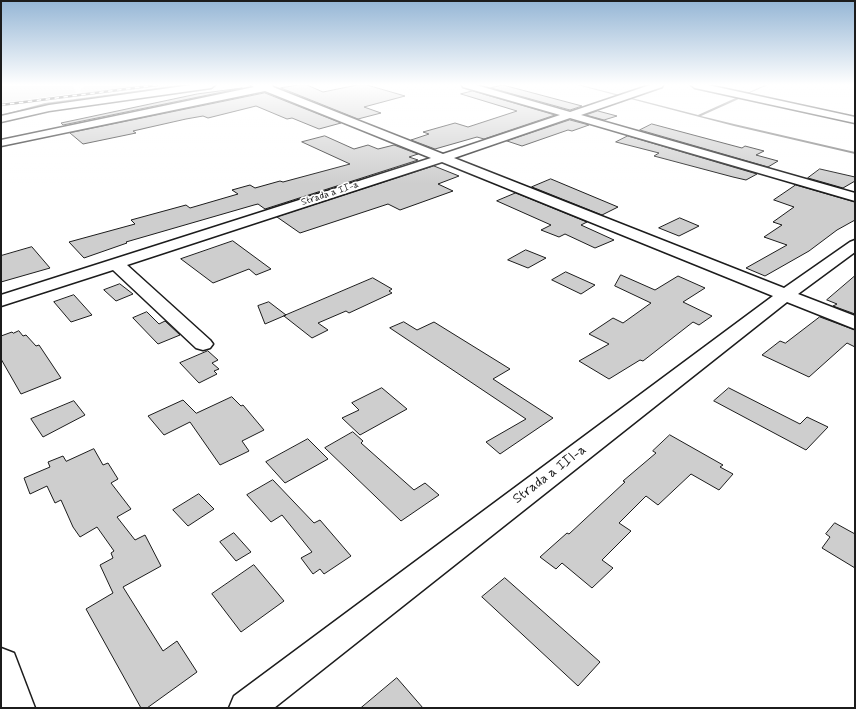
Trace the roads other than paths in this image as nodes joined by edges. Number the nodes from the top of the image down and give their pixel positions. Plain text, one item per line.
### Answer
1 (115, 118) edge
2 (342, 118) edge
3 (561, 118) edge
4 (581, 118) edge
5 (1, 143) edge
6 (442, 158) junction
7 (855, 196) edge
8 (855, 245) edge
9 (116, 264) junction
10 (786, 295) junction
11 (1, 301) edge
12 (855, 323) edge
13 (203, 344) dead end
14 (1, 666) edge
15 (16, 708) edge
16 (246, 708) edge

1 - 5 street
2 - 6 street
3 - 6 street, Strada a II-a
4 - 7 street
6 - 9 street, Strada a II-a
6 - 10 street
8 - 10 street, Strada a III-a
9 - 11 street, Strada a II-a
9 - 13 street
10 - 12 street
10 - 16 street, Strada a III-a
14 - 15 main road

